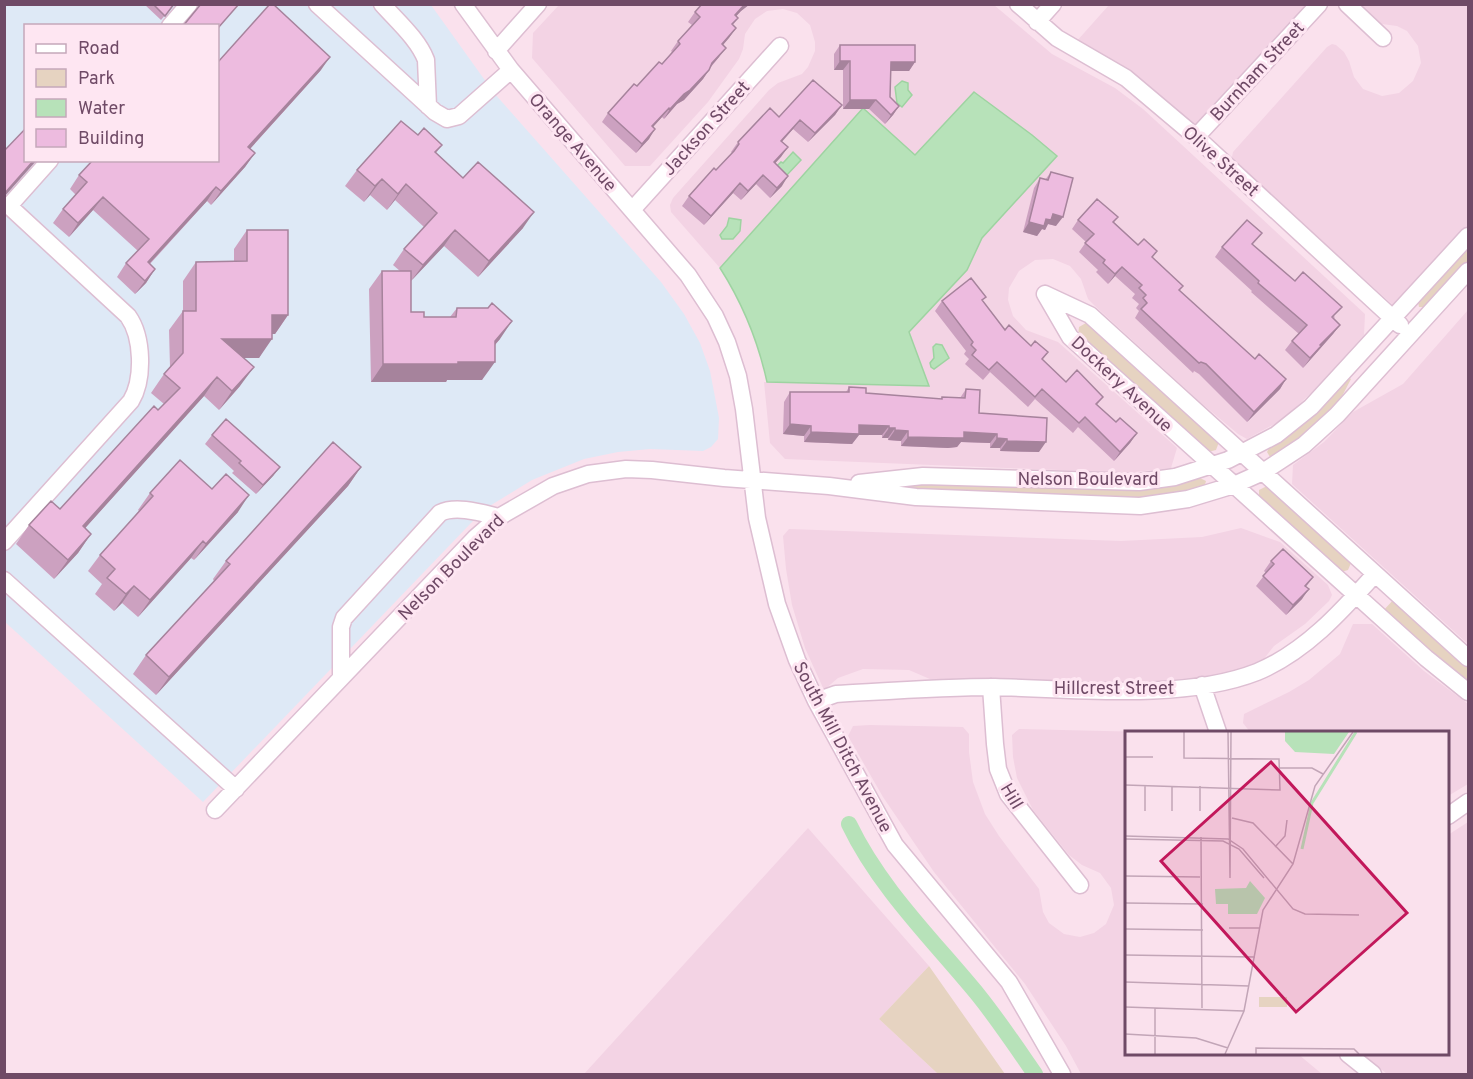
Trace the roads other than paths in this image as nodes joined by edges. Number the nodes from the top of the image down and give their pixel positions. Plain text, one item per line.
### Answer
1 (189, 4) edge
2 (317, 4) edge
3 (382, 4) edge
4 (463, 4) edge
5 (538, 4) edge
6 (1018, 4) edge
7 (1053, 4) edge
8 (1319, 4) edge
9 (1347, 4) edge
10 (1037, 22) junction
11 (172, 24) edge
12 (1383, 38) dead end
13 (780, 46) dead end
14 (496, 51) junction
15 (511, 70) junction
16 (429, 106) junction
17 (1196, 137) junction
18 (48, 162) edge
19 (632, 210) junction
20 (1468, 236) edge
21 (1468, 271) edge
22 (688, 275) joint
23 (1393, 318) junction
24 (1410, 335) junction
25 (1244, 453) junction
26 (1212, 466) junction
27 (1263, 472) junction
28 (751, 480) junction
29 (1233, 485) junction
30 (829, 486) junction
31 (499, 516) junction
32 (4, 542) edge
33 (1375, 574) junction
34 (4, 579) edge
35 (1356, 595) junction
36 (1468, 658) edge
37 (341, 677) junction
38 (1202, 685) junction
39 (991, 687) junction
40 (1468, 692) edge
41 (816, 701) junction
42 (1218, 731) edge
43 (236, 789) junction
44 (1468, 802) edge
45 (215, 810) dead end
46 (1449, 815) edge
47 (1080, 885) dead end
48 (1350, 1055) edge
49 (1062, 1074) edge
50 (1373, 1074) edge

1 - 11 street
2 - 16 street
3 - 16 street
4 - 14 street, Orange Avenue
5 - 14 street
6 - 10 street, Olive Street
7 - 10 street
8 - 17 street, Burnham Street
9 - 12 street
10 - 17 street, Olive Street
13 - 19 street, Jackson Street
14 - 15 street, Orange Avenue
15 - 16 street
15 - 19 street, Orange Avenue
17 - 23 street, Olive Street
18 - 32 street
19 - 22 street, Orange Avenue
20 - 23 street, Nelson Boulevard
21 - 24 street, Nelson Boulevard
22 - 28 street, South Mill Ditch Avenue
23 - 24 street, Olive Street
23 - 25 street, Nelson Boulevard
24 - 27 street, Nelson Boulevard
25 - 26 street, Nelson Boulevard
25 - 26 street, Dockery Avenue
25 - 27 street, Dockery Avenue
26 - 29 street, Dockery Avenue
26 - 30 street, Nelson Boulevard
27 - 29 street, Nelson Boulevard
27 - 33 street, Dockery Avenue
28 - 30 street, Nelson Boulevard
28 - 31 street, Nelson Boulevard
28 - 41 street, South Mill Ditch Avenue
29 - 30 street, Nelson Boulevard
29 - 35 street, Dockery Avenue
31 - 37 street, Nelson Boulevard
31 - 37 street
33 - 35 street, Hillcrest Street
33 - 36 street, Dockery Avenue
34 - 43 street
35 - 38 street, Hillcrest Street
35 - 40 street, Dockery Avenue
37 - 43 street, Nelson Boulevard
38 - 39 street, Hillcrest Street
38 - 42 street
39 - 41 street, Hillcrest Street
39 - 47 street, Hill
41 - 49 street, South Mill Ditch Avenue
43 - 45 street, Nelson Boulevard
44 - 46 street
48 - 50 street

